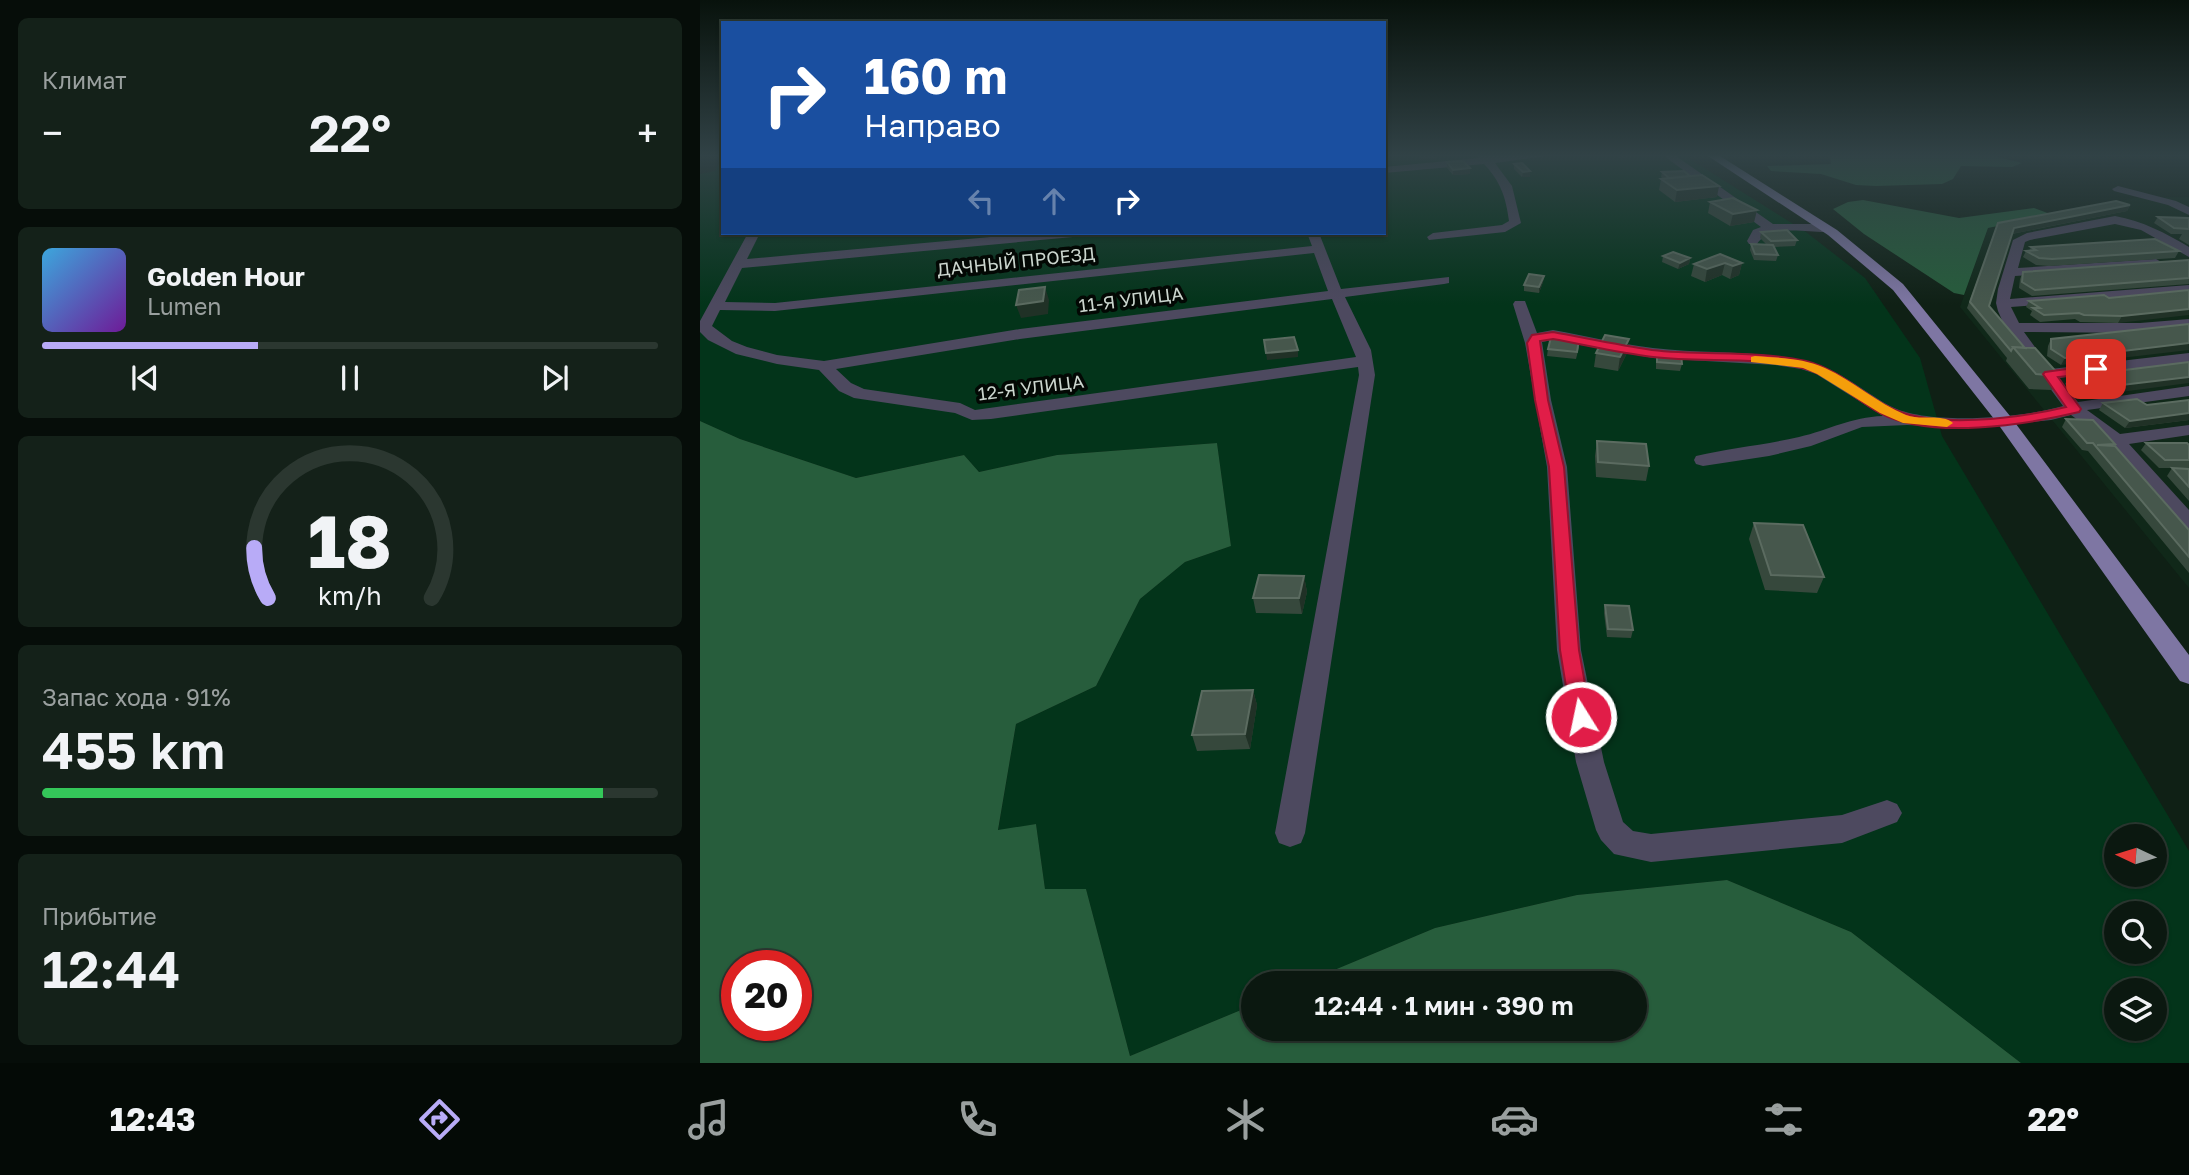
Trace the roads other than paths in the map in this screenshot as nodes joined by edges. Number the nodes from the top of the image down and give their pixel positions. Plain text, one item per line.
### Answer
1 (1513, 206) edge
2 (1739, 206) edge
3 (1790, 206) edge
4 (2171, 206) edge
5 (2189, 211) edge
6 (1770, 228) junction
7 (1825, 228) junction
8 (753, 235) edge
9 (1051, 235) edge
10 (1433, 237) dead end
11 (2189, 237) edge
12 (2166, 239) junction
13 (1316, 241) edge
14 (1753, 241) edge
15 (2141, 242) edge
16 (2059, 246) edge
17 (2017, 247) junction
18 (2189, 253) edge
19 (2189, 261) edge
20 (738, 264) junction
21 (2011, 271) junction
22 (1444, 279) dead end
23 (2189, 289) edge
24 (1336, 293) junction
25 (2012, 303) dead end
26 (1520, 304) dead end
27 (717, 306) junction
28 (2189, 323) edge
29 (2013, 327) junction
30 (1533, 343) junction
31 (2189, 358) edge
32 (1365, 361) junction
33 (824, 366) junction
34 (2049, 374) junction
35 (2189, 391) edge
36 (2075, 409) junction
37 (2004, 420) junction
38 (1908, 421) junction
39 (2185, 434) edge
40 (2116, 439) junction
41 (1703, 460) dead end
42 (2189, 523) edge
43 (2189, 674) edge
44 (1887, 813) dead end
45 (1290, 833) dead end

1 - 10 street
2 - 6 street
3 - 7 main road
4 - 5 street
6 - 7 street
6 - 14 street
7 - 37 main road
8 - 20 street
9 - 20 street
11 - 12 street
12 - 15 street
12 - 17 street
12 - 18 street
13 - 24 street
13 - 27 street, ДАЧНЫЙ ПРОЕЗД
16 - 17 street
17 - 21 street
19 - 21 street
20 - 27 street
21 - 29 street
22 - 24 street, 11-Я УЛИЦА
23 - 25 street
24 - 32 street
24 - 33 street, 11-Я УЛИЦА
26 - 30 street
27 - 33 street
28 - 29 street
29 - 34 street
30 - 38 street
30 - 44 street
31 - 34 street
32 - 33 street, 12-Я УЛИЦА
32 - 45 street
34 - 36 street
35 - 36 street
36 - 37 street
36 - 40 street
37 - 38 street
37 - 43 main road
38 - 41 street
39 - 40 street
40 - 42 street

